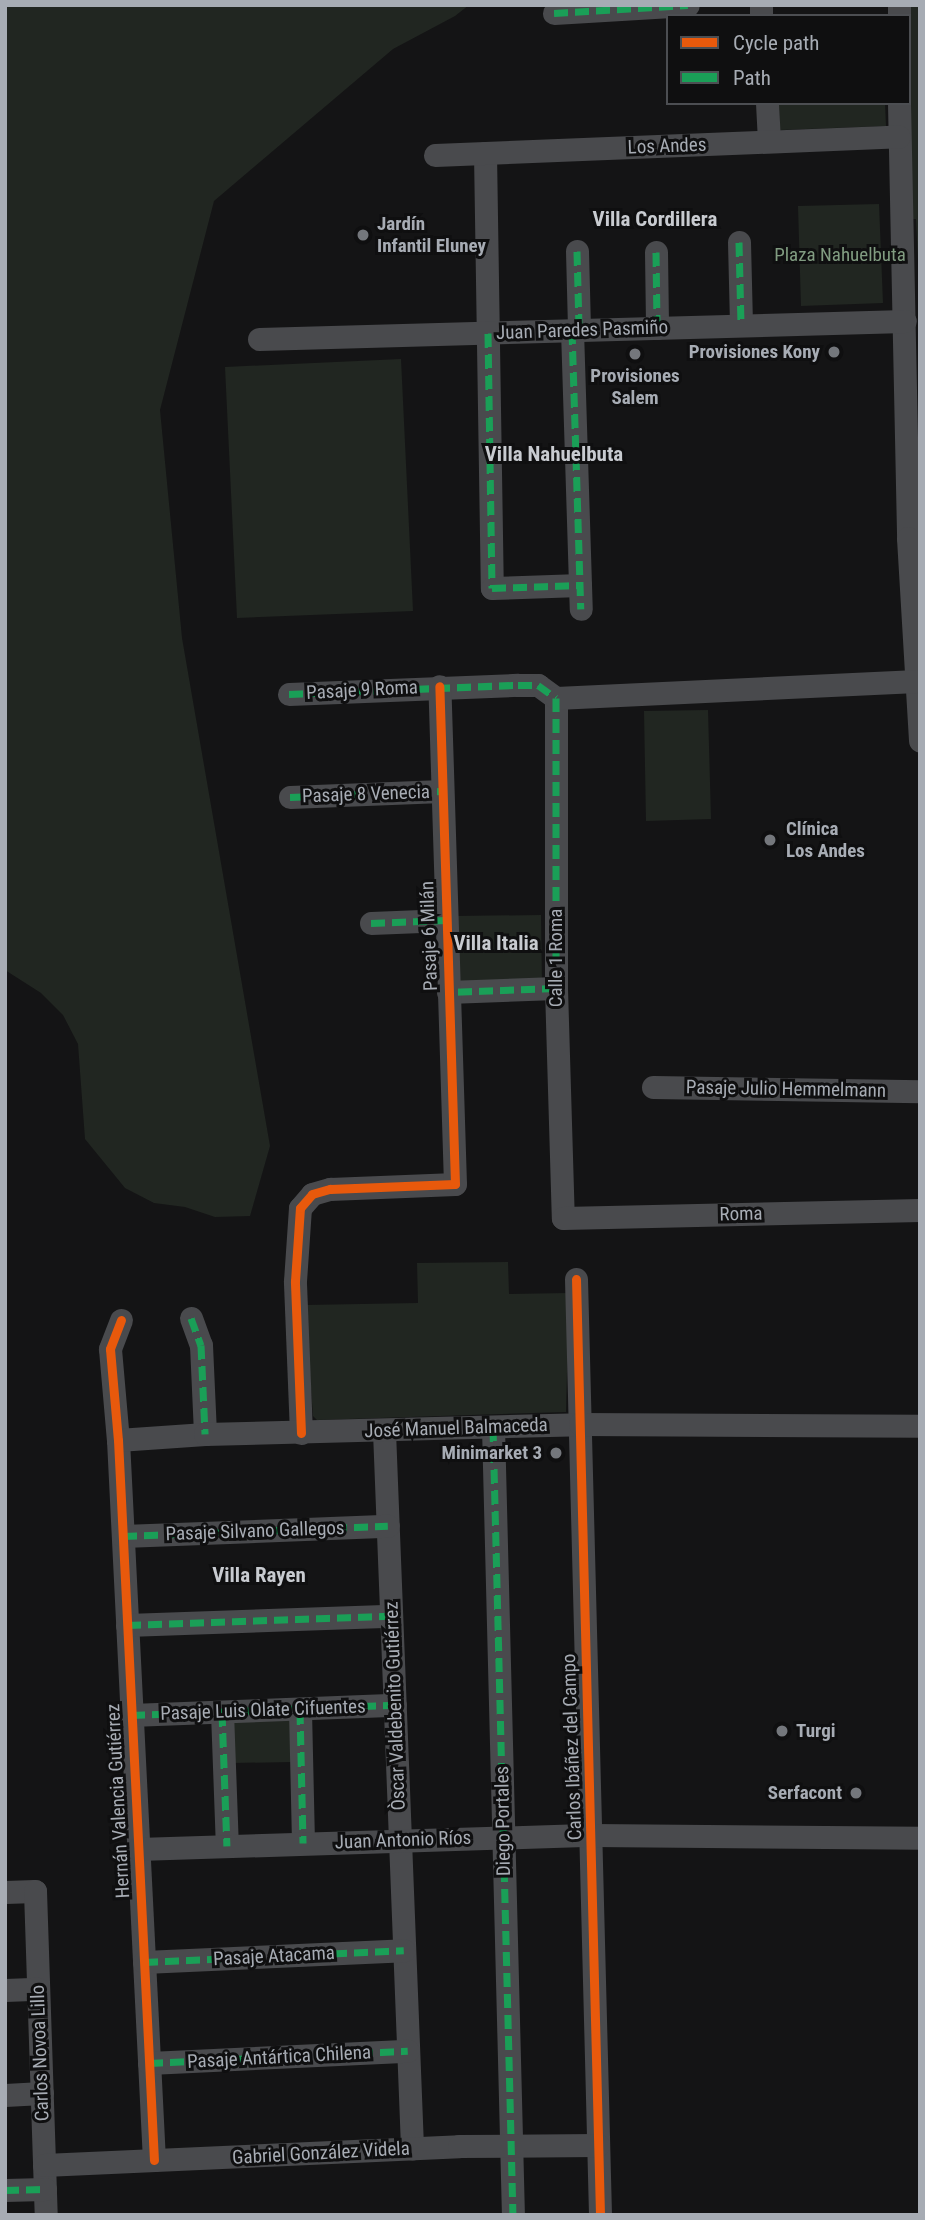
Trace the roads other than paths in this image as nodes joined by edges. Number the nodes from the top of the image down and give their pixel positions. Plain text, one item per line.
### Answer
1 (688, 5) edge
2 (554, 13) dead end
3 (766, 105) edge
4 (899, 105) edge
5 (899, 136) junction
6 (769, 141) junction
7 (485, 153) junction
8 (435, 155) dead end
9 (739, 242) dead end
10 (577, 251) dead end
11 (656, 252) dead end
12 (905, 321) junction
13 (741, 326) junction
14 (657, 328) junction
15 (576, 330) junction
16 (488, 333) junction
17 (259, 339) dead end
18 (914, 538) edge
19 (580, 585) junction
20 (581, 609) dead end
21 (917, 681) junction
22 (439, 686) junction
23 (289, 694) dead end
24 (556, 698) junction
25 (920, 741) edge
26 (442, 791) junction
27 (290, 797) dead end
28 (446, 920) junction
29 (371, 923) dead end
30 (556, 988) junction
31 (448, 992) junction
32 (653, 1087) dead end
33 (920, 1091) edge
34 (920, 1210) edge
35 (563, 1218) joint
36 (576, 1279) dead end
37 (191, 1318) dead end
38 (121, 1320) dead end
39 (580, 1424) junction
40 (920, 1426) edge
41 (493, 1427) junction
42 (384, 1431) junction
43 (301, 1433) junction
44 (205, 1434) junction
45 (118, 1440) junction
46 (387, 1526) junction
47 (123, 1536) junction
48 (391, 1616) junction
49 (127, 1625) junction
50 (395, 1705) junction
51 (300, 1710) junction
52 (222, 1712) junction
53 (131, 1715) junction
54 (592, 1835) junction
55 (504, 1836) junction
56 (920, 1838) edge
57 (400, 1839) junction
58 (303, 1843) junction
59 (227, 1846) junction
60 (138, 1849) junction
61 (5, 1892) edge
62 (404, 1950) junction
63 (144, 1962) junction
64 (38, 1989) junction
65 (5, 1990) edge
66 (408, 2051) junction
67 (149, 2063) junction
68 (42, 2094) junction
69 (5, 2095) edge
70 (598, 2145) junction
71 (412, 2148) junction
72 (511, 2148) junction
73 (154, 2160) junction
74 (44, 2165) junction
75 (45, 2189) junction
76 (5, 2190) edge
77 (46, 2215) edge
78 (513, 2215) edge
79 (600, 2215) edge

1 - 2 street
3 - 6 street
4 - 5 street
5 - 6 street, Los Andes
5 - 12 street
6 - 7 street, Los Andes
7 - 8 street, Los Andes
7 - 16 street
9 - 13 street
10 - 15 street
11 - 14 street
12 - 13 street, Juan Paredes Pasmiño
12 - 18 street
13 - 14 street, Juan Paredes Pasmiño
14 - 15 street, Juan Paredes Pasmiño
15 - 16 street, Juan Paredes Pasmiño
15 - 19 street
16 - 17 street, Juan Paredes Pasmiño
16 - 19 street
18 - 21 street
19 - 20 street
21 - 24 street
21 - 25 street
22 - 23 street, Pasaje 9 Roma
22 - 24 street, Pasaje 9 Roma
22 - 26 street, Pasaje 6 Milán
24 - 30 street, Calle 1 Roma
26 - 27 street, Pasaje 8 Venecia
26 - 28 street, Pasaje 6 Milán
28 - 29 street
28 - 31 street, Pasaje 6 Milán
30 - 31 street
30 - 35 street, Calle 1 Roma
31 - 43 street, Pasaje 6 Milán
32 - 33 street, Pasaje Julio Hemmelmann
34 - 35 street, Roma
36 - 39 street, Carlos Ibáñez del Campo
37 - 44 street
38 - 45 street, Hernán Valencia Gutiérrez
39 - 40 street, José Manuel Balmaceda
39 - 41 street, José Manuel Balmaceda
39 - 54 street, Carlos Ibáñez del Campo
41 - 42 street, José Manuel Balmaceda
41 - 55 street, Diego Portales
42 - 43 street, José Manuel Balmaceda
42 - 46 street, Òscar Valdebenito Gutiérrez
43 - 44 street, José Manuel Balmaceda
44 - 45 street, José Manuel Balmaceda
45 - 47 street, Hernán Valencia Gutiérrez
46 - 47 street, Pasaje Silvano Gallegos
46 - 48 street, Òscar Valdebenito Gutiérrez
47 - 49 street, Hernán Valencia Gutiérrez
48 - 49 street
48 - 50 street, Òscar Valdebenito Gutiérrez
49 - 53 street, Hernán Valencia Gutiérrez
50 - 51 street, Pasaje Luis Olate Cifuentes
50 - 57 street, Òscar Valdebenito Gutiérrez
51 - 52 street, Pasaje Luis Olate Cifuentes
51 - 58 street
52 - 53 street, Pasaje Luis Olate Cifuentes
52 - 59 street
53 - 60 street, Hernán Valencia Gutiérrez
54 - 55 street, Juan Antonio Ríos
54 - 56 street, Juan Antonio Ríos
54 - 70 street, Carlos Ibáñez del Campo
55 - 57 street, Juan Antonio Ríos
55 - 72 street, Diego Portales
57 - 58 street, Juan Antonio Ríos
57 - 62 street, Òscar Valdebenito Gutiérrez
58 - 59 street, Juan Antonio Ríos
59 - 60 street, Juan Antonio Ríos
60 - 63 street, Hernán Valencia Gutiérrez
61 - 64 street, Carlos Novoa Lillo
62 - 63 street, Pasaje Atacama
62 - 66 street, Òscar Valdebenito Gutiérrez
63 - 67 street, Hernán Valencia Gutiérrez
64 - 65 street
64 - 68 street, Carlos Novoa Lillo
66 - 67 street, Pasaje Antártica Chilena
66 - 71 street, Òscar Valdebenito Gutiérrez
67 - 73 street, Hernán Valencia Gutiérrez
68 - 69 street
68 - 74 street, Carlos Novoa Lillo
70 - 72 street, Gabriel González Videla
70 - 79 street, Carlos Ibáñez del Campo
71 - 72 street, Gabriel González Videla
71 - 73 street, Gabriel González Videla
72 - 78 street, Diego Portales
73 - 74 street, Gabriel González Videla
74 - 75 street, Carlos Novoa Lillo
75 - 76 street
75 - 77 street, Carlos Novoa Lillo

